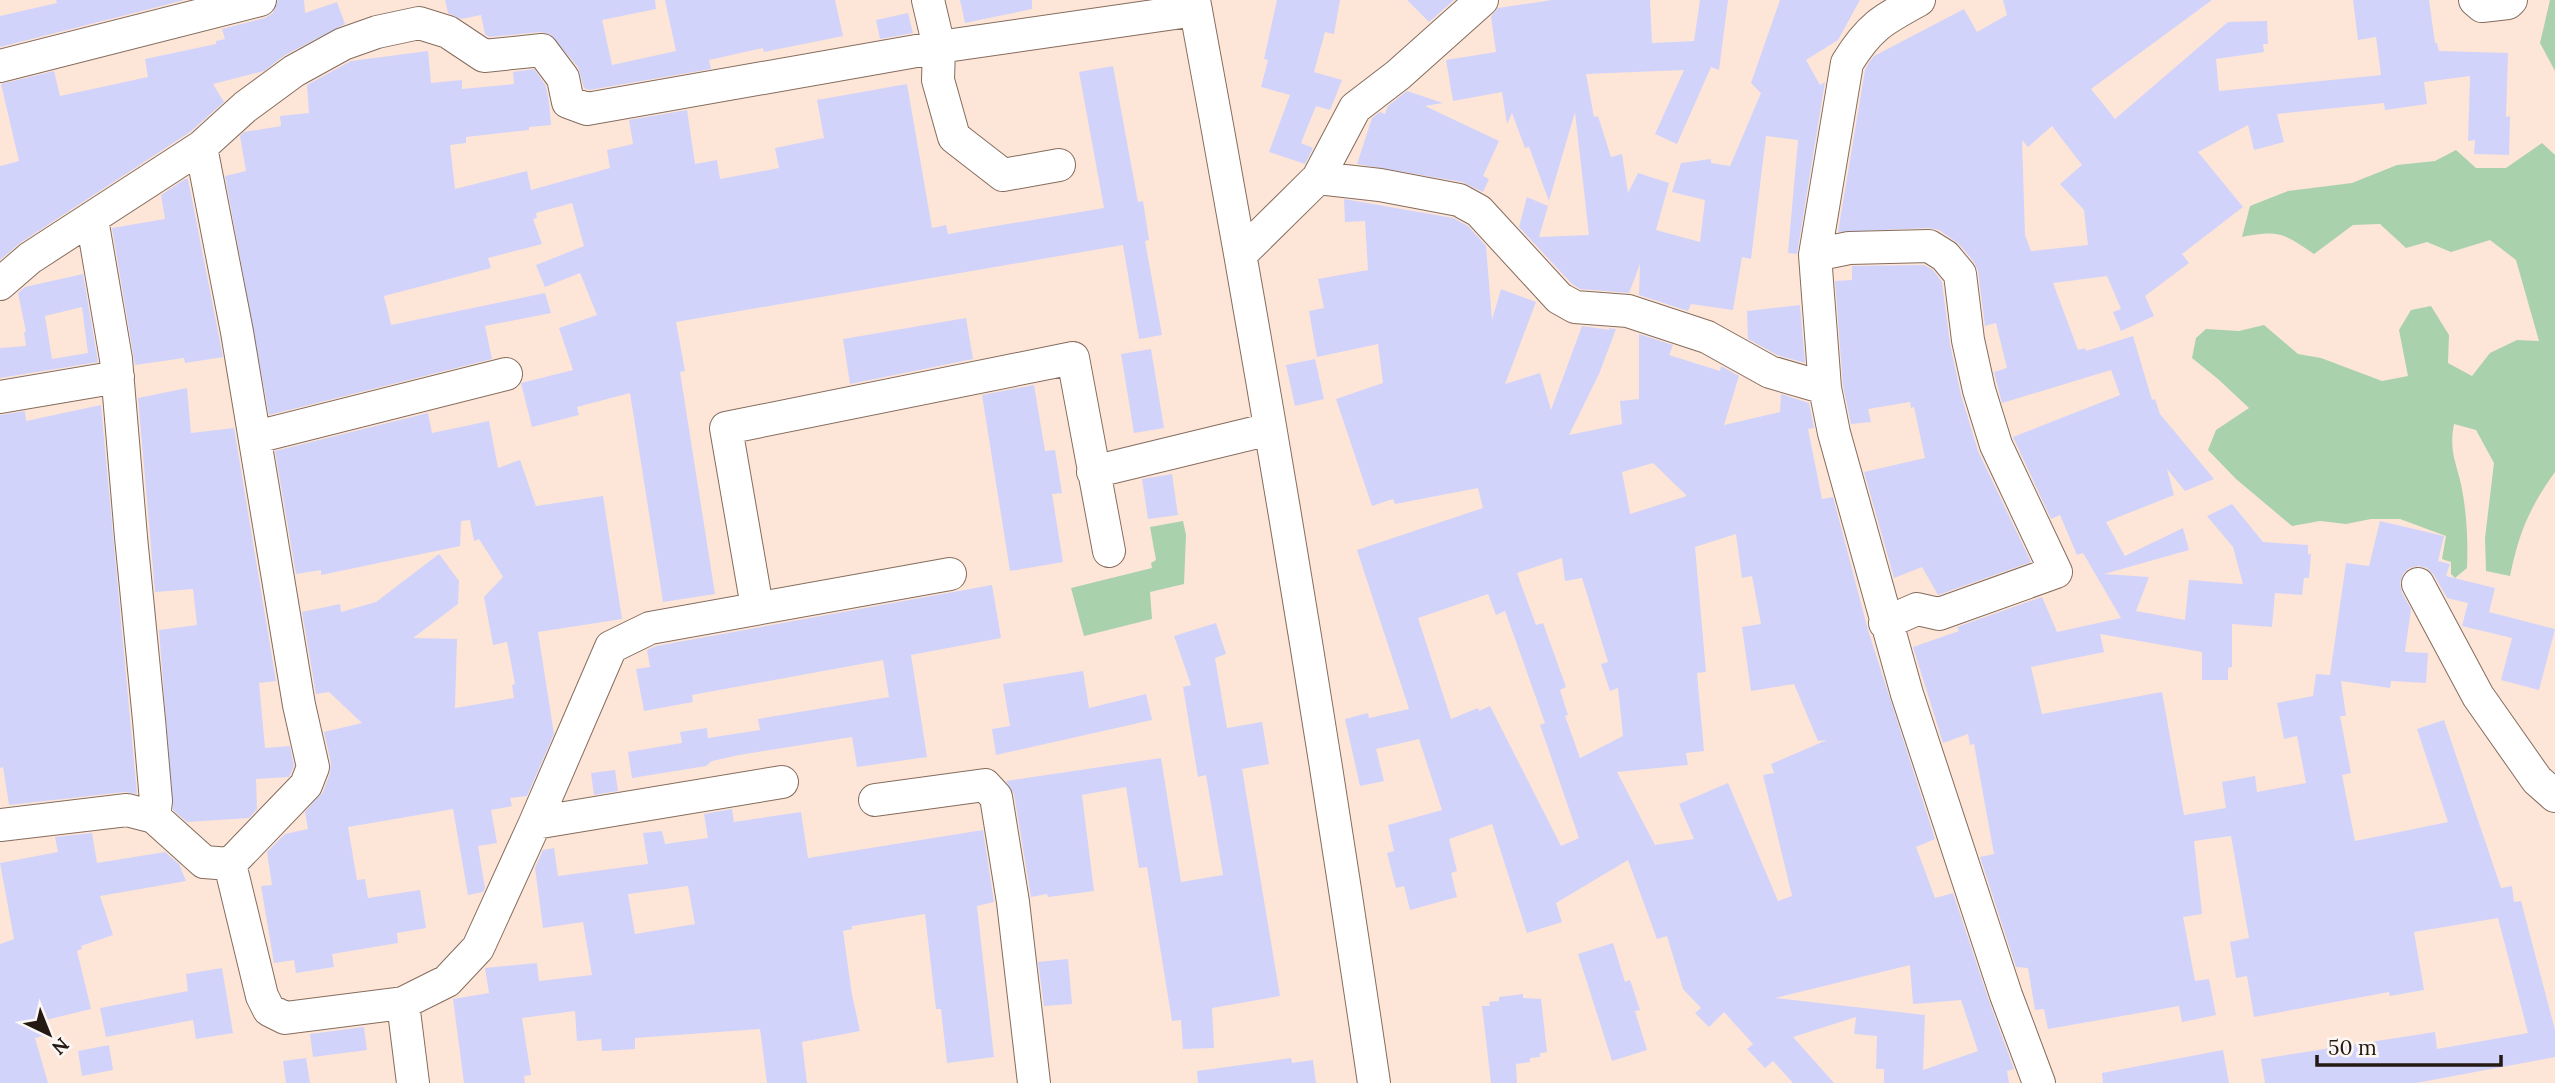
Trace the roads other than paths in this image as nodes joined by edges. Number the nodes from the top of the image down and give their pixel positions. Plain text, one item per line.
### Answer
1 (260, 0) edge
2 (928, 0) edge
3 (1482, 0) edge
4 (1919, 0) edge
5 (2475, 0) edge
6 (2511, 0) edge
7 (1195, 5) edge
8 (939, 47) junction
9 (0, 66) edge
10 (201, 147) junction
11 (1059, 165) dead end
12 (1318, 178) junction
13 (92, 219) junction
14 (1241, 254) junction
15 (1815, 255) junction
16 (0, 284) edge
17 (506, 374) dead end
18 (118, 377) junction
19 (1825, 388) junction
20 (0, 397) edge
21 (1270, 429) junction
22 (256, 437) junction
23 (1093, 472) junction
24 (1108, 551) dead end
25 (950, 574) dead end
26 (2418, 584) dead end
27 (757, 607) junction
28 (1885, 623) junction
29 (782, 782) dead end
30 (2555, 796) edge
31 (875, 800) dead end
32 (154, 817) junction
33 (1, 820) edge
34 (536, 822) junction
35 (230, 864) junction
36 (403, 1003) junction
37 (413, 1083) edge
38 (1034, 1083) edge
39 (1374, 1083) edge
40 (2039, 1083) edge

1 - 9 street
2 - 8 street
3 - 12 street
4 - 15 street
5 - 6 street
7 - 8 street
7 - 14 street
8 - 10 street
8 - 11 street
10 - 13 street
10 - 22 street
12 - 14 street
12 - 19 street
13 - 16 street
13 - 18 street
14 - 21 street
15 - 19 street
15 - 28 street
17 - 22 street
18 - 20 street
18 - 32 street
19 - 28 street
21 - 23 street
21 - 39 street
22 - 35 street
23 - 24 street
23 - 27 street
25 - 27 street
26 - 30 street
27 - 34 street
28 - 40 street
29 - 34 street
31 - 38 street
32 - 33 street
32 - 35 street
34 - 36 street
35 - 36 street
36 - 37 street

